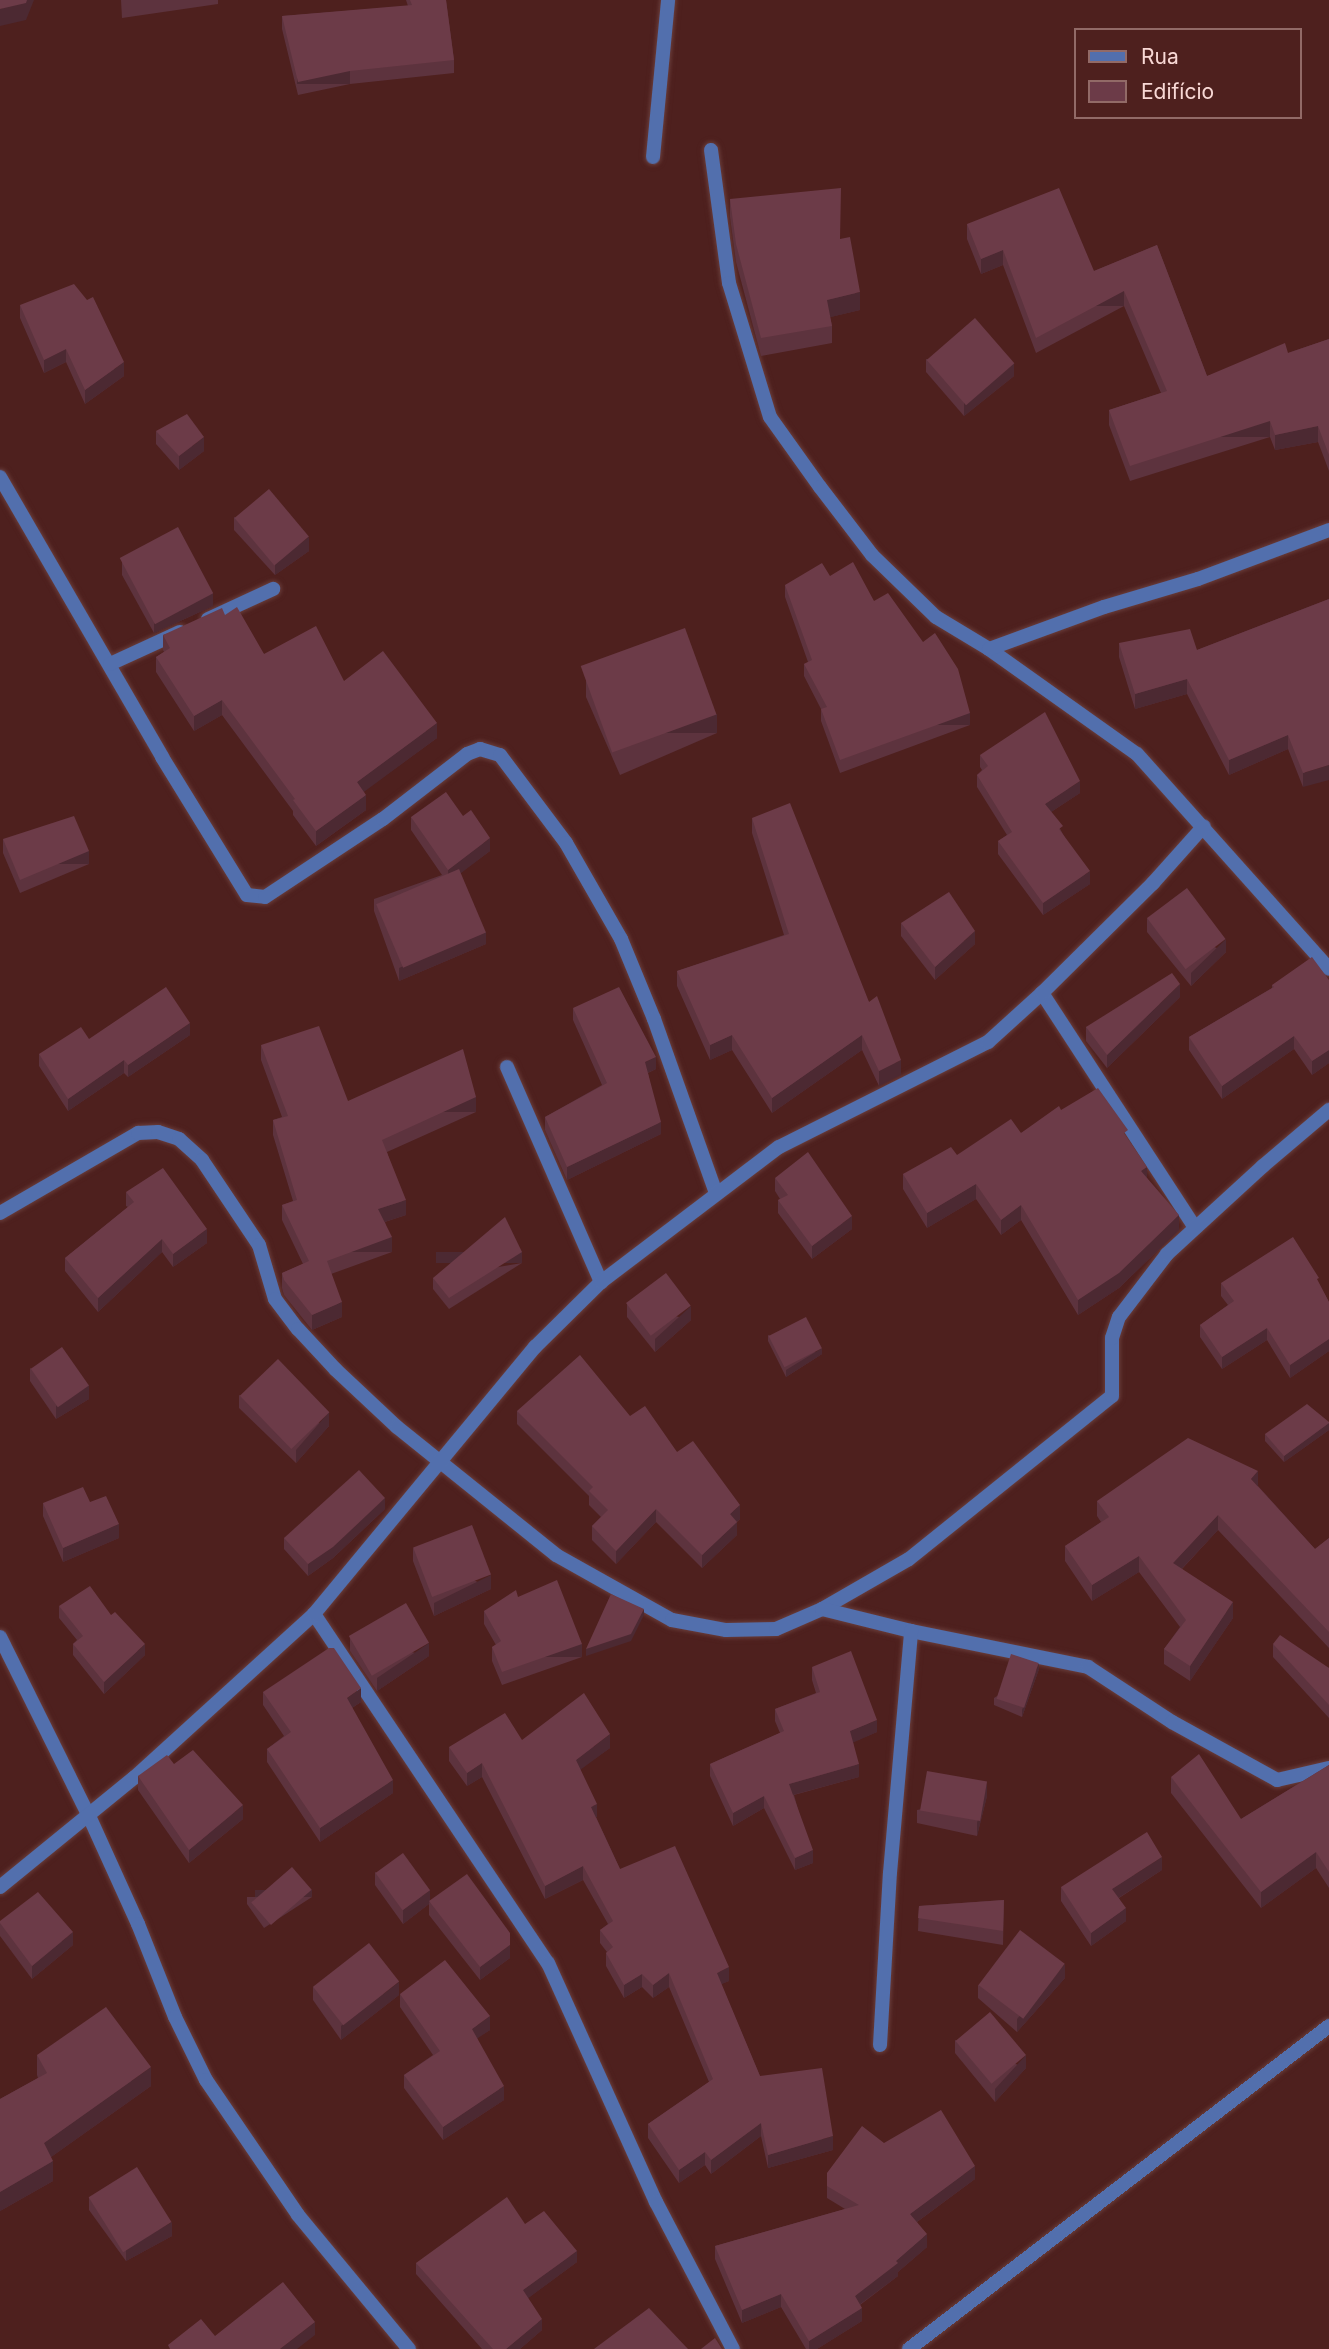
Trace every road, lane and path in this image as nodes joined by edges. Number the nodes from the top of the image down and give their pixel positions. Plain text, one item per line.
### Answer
1 (668, 0) edge
2 (712, 150) dead end
3 (653, 157) dead end
4 (0, 477) edge
5 (1329, 530) edge
6 (273, 589) dead end
7 (989, 649) junction
8 (110, 664) junction
9 (1204, 826) junction
10 (1329, 969) edge
11 (1042, 993) junction
12 (507, 1067) dead end
13 (1329, 1110) edge
14 (716, 1193) junction
15 (0, 1213) edge
16 (1195, 1228) junction
17 (601, 1282) junction
18 (443, 1462) junction
19 (822, 1609) junction
20 (314, 1614) junction
21 (911, 1631) junction
22 (0, 1637) edge
23 (1329, 1768) edge
24 (89, 1816) junction
25 (0, 1887) edge
26 (1329, 2026) edge
27 (880, 2045) dead end
28 (408, 2349) edge
29 (733, 2349) edge
30 (909, 2349) edge

1 - 3 street
2 - 7 street
4 - 8 street
5 - 7 street
6 - 8 street
7 - 9 street
8 - 14 street
9 - 10 street
9 - 11 street
11 - 14 street
11 - 16 street
12 - 17 street
13 - 16 street
14 - 17 street
15 - 18 street
16 - 19 street
17 - 18 street
18 - 19 street
18 - 20 street
19 - 21 street
20 - 24 street
20 - 29 street
21 - 23 street
21 - 27 street
22 - 24 street
24 - 25 street
24 - 28 street
26 - 30 street

